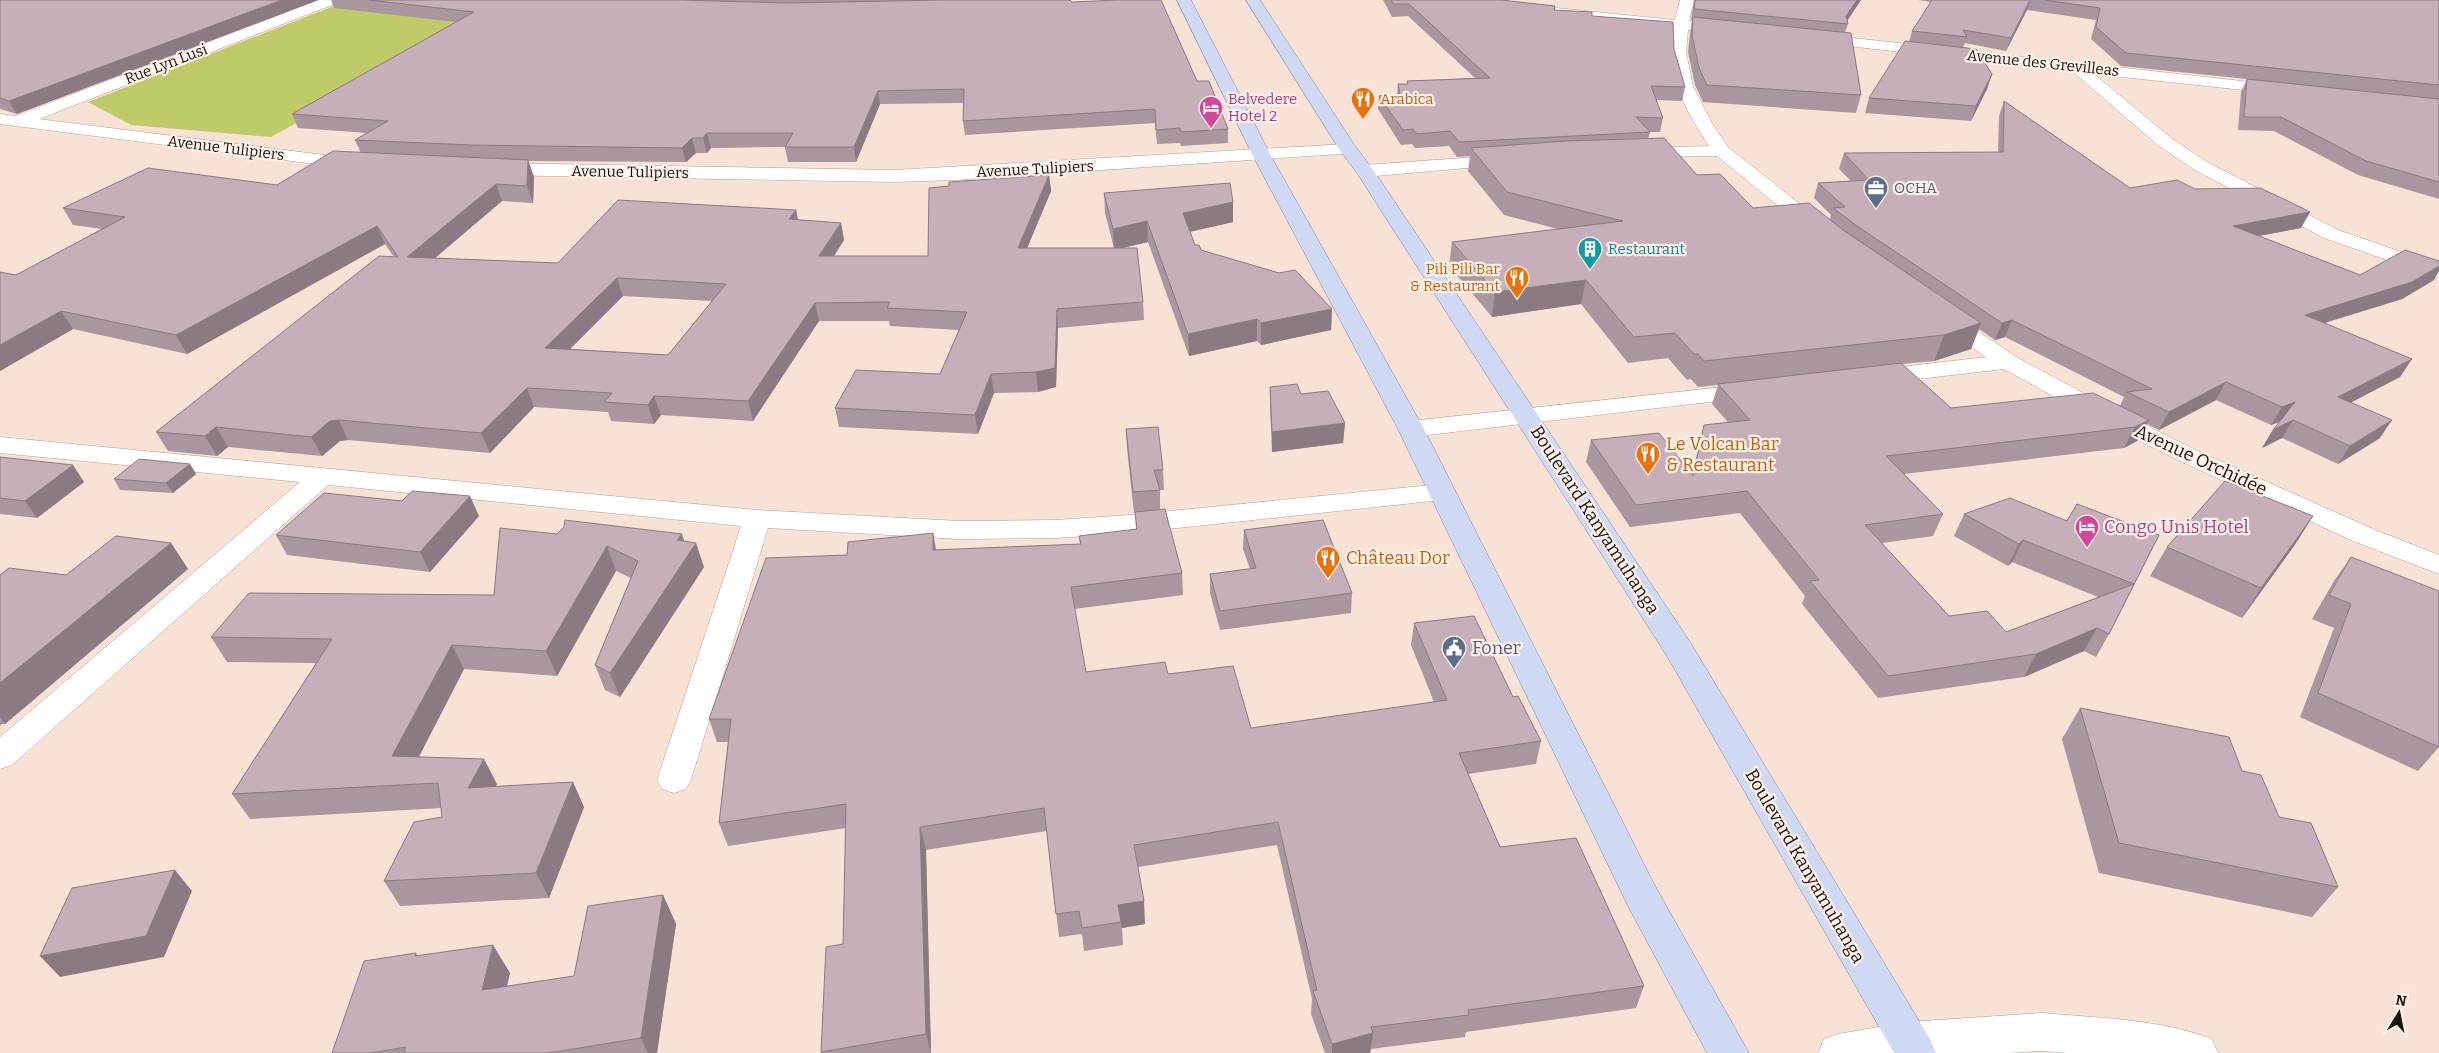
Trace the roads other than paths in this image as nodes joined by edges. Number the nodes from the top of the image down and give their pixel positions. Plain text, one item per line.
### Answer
1 (332, 0) edge
2 (1184, 0) edge
3 (1253, 0) edge
4 (1687, 0) edge
5 (1546, 11) edge
6 (1681, 24) junction
7 (1740, 31) edge
8 (1799, 37) edge
9 (2075, 66) junction
10 (2301, 91) edge
11 (5, 123) edge
12 (1348, 149) junction
13 (1721, 151) junction
14 (1623, 154) edge
15 (1262, 156) junction
16 (1523, 159) edge
17 (372, 162) edge
18 (477, 168) edge
19 (1365, 171) junction
20 (1836, 242) edge
21 (2439, 272) edge
22 (1926, 306) edge
23 (2008, 362) junction
24 (1851, 380) edge
25 (1772, 389) edge
26 (1527, 417) junction
27 (1411, 429) junction
28 (0, 445) edge
29 (323, 476) junction
30 (1442, 492) junction
31 (757, 519) junction
32 (2439, 565) edge
33 (0, 756) edge
34 (674, 780) dead end
35 (1912, 1047) edge
36 (1729, 1053) edge
37 (1838, 1053) edge
38 (2198, 1053) edge

1 - 11 street, Rue Lyn Lusi
2 - 15 main road
3 - 12 main road, Boulevard Kanyamuhanga
4 - 6 street
5 - 6 street
6 - 7 street
6 - 13 street
8 - 9 street, Avenue des Grevilleas
9 - 10 street, Avenue des Grevilleas
9 - 21 street
11 - 17 street, Avenue Tulipiers
12 - 15 street, Avenue Tulipiers
12 - 19 main road, Boulevard Kanyamuhanga
13 - 14 street
13 - 20 street
15 - 18 street, Avenue Tulipiers
15 - 27 main road
16 - 19 street
19 - 26 main road, Boulevard Kanyamuhanga
22 - 23 street, Avenue Orchidée
23 - 24 street
23 - 32 street, Avenue Orchidée
25 - 26 street
26 - 27 street
26 - 35 main road, Boulevard Kanyamuhanga
27 - 30 main road
28 - 29 street
29 - 31 street
29 - 33 street
30 - 31 street
30 - 36 main road
31 - 34 street
35 - 37 street
35 - 38 street

